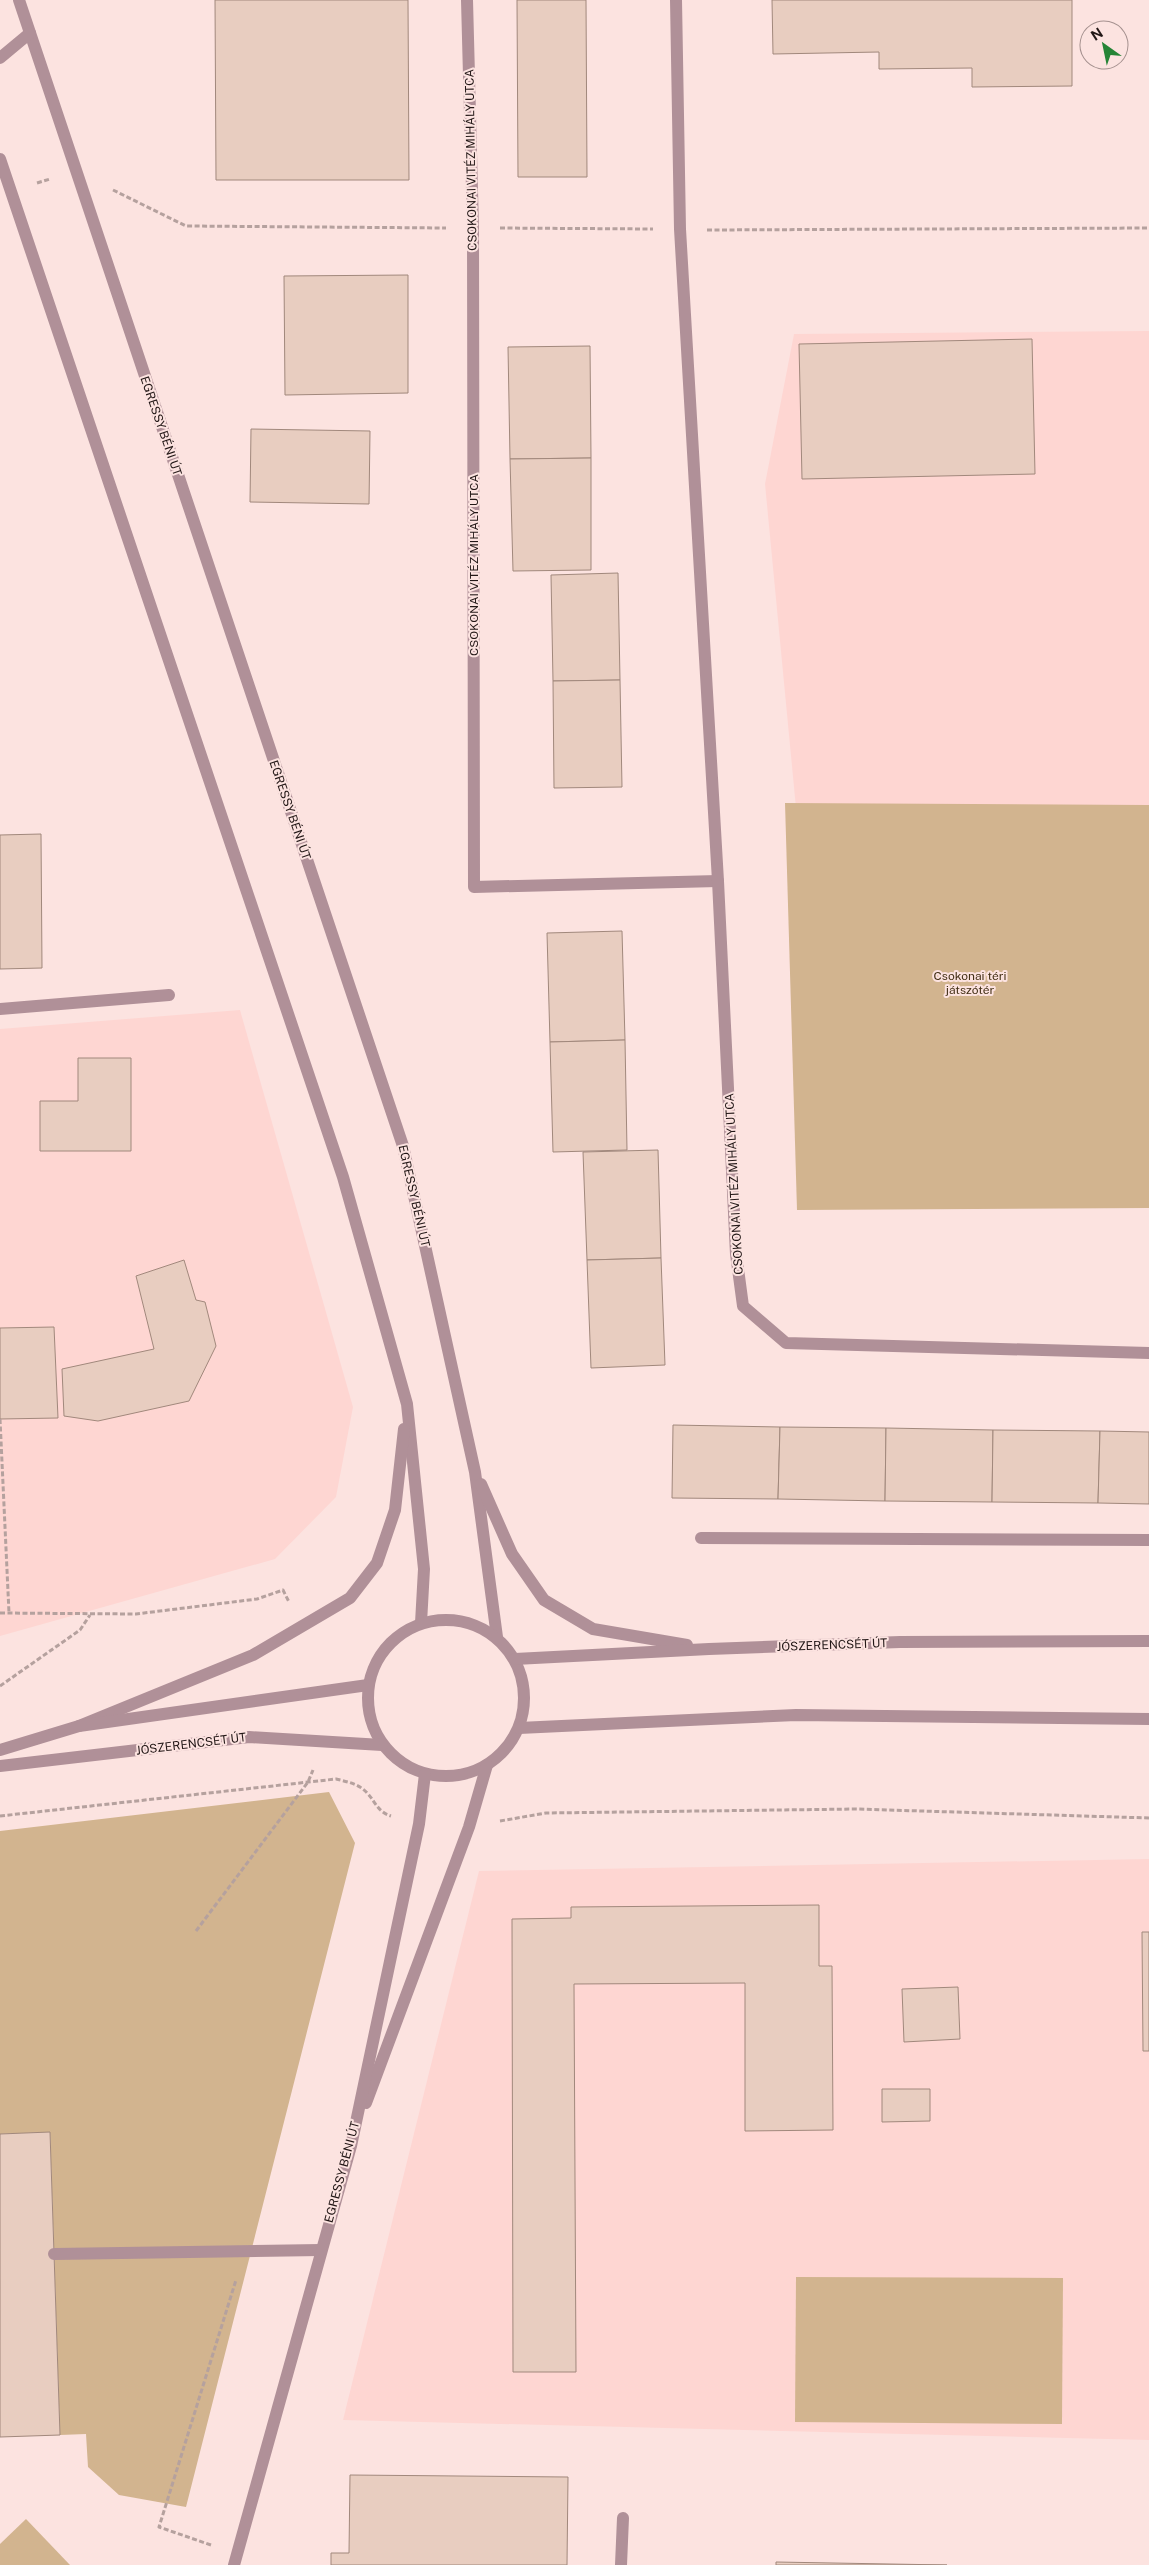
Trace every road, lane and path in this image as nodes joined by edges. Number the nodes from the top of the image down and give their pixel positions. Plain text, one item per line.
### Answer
1 (19, 0) edge
2 (467, 0) edge
3 (676, 0) edge
4 (30, 33) junction
5 (0, 58) edge
6 (0, 159) edge
7 (75, 171) junction
8 (12, 190) junction
9 (473, 228) junction
10 (1149, 228) edge
11 (680, 229) junction
12 (718, 882) junction
13 (169, 995) dead end
14 (0, 1009) edge
15 (1149, 1352) edge
16 (407, 1404) junction
17 (0, 1419) edge
18 (476, 1472) junction
19 (701, 1538) dead end
20 (1149, 1540) edge
21 (283, 1590) dead end
22 (0, 1613) edge
23 (8, 1613) junction
24 (90, 1615) junction
25 (421, 1623) junction
26 (497, 1637) junction
27 (1149, 1641) edge
28 (709, 1649) junction
29 (515, 1660) junction
30 (368, 1685) junction
31 (0, 1686) edge
32 (1149, 1719) edge
33 (80, 1726) junction
34 (519, 1728) junction
35 (382, 1745) junction
36 (0, 1750) edge
37 (487, 1765) junction
38 (0, 1766) edge
39 (425, 1774) junction
40 (308, 1782) junction
41 (0, 1816) edge
42 (1149, 1818) edge
43 (419, 1824) junction
44 (469, 1827) junction
45 (196, 1931) dead end
46 (351, 2146) junction
47 (322, 2250) junction
48 (245, 2252) junction
49 (54, 2254) dead end
50 (623, 2518) dead end
51 (236, 2560) edge
52 (621, 2565) edge

1 - 4 street, EGRESSY BÉNI ÚT
2 - 9 street, CSOKONAI VITÉZ MIHÁLY UTCA
3 - 11 street, CSOKONAI VITÉZ MIHÁLY UTCA
4 - 5 street
4 - 7 street, EGRESSY BÉNI ÚT
6 - 8 street
7 - 8 path
7 - 9 path
7 - 18 street, EGRESSY BÉNI ÚT
8 - 16 street
9 - 11 path
9 - 12 street, CSOKONAI VITÉZ MIHÁLY UTCA
10 - 11 path
11 - 12 street, CSOKONAI VITÉZ MIHÁLY UTCA
12 - 15 street, CSOKONAI VITÉZ MIHÁLY UTCA
13 - 14 street
16 - 25 street
16 - 33 street
17 - 23 path
18 - 26 street, EGRESSY BÉNI ÚT
18 - 28 street
19 - 20 street
21 - 24 path
22 - 23 path
23 - 24 path
24 - 31 path
25 - 26 street
25 - 30 street
26 - 29 street
27 - 28 street, JÓSZERENCSÉT ÚT
28 - 29 street, JÓSZERENCSÉT ÚT
29 - 34 street
30 - 33 street
30 - 35 street
32 - 34 street
33 - 36 street
34 - 37 street
35 - 38 street, JÓSZERENCSÉT ÚT
35 - 39 street
37 - 39 street
37 - 44 street
39 - 43 street, EGRESSY BÉNI ÚT
40 - 41 path
40 - 43 path
40 - 45 path
42 - 44 path
43 - 46 street, EGRESSY BÉNI ÚT
44 - 46 street
46 - 47 street, EGRESSY BÉNI ÚT
47 - 48 street
47 - 51 street, EGRESSY BÉNI ÚT
48 - 49 street
48 - 51 path
50 - 52 street

